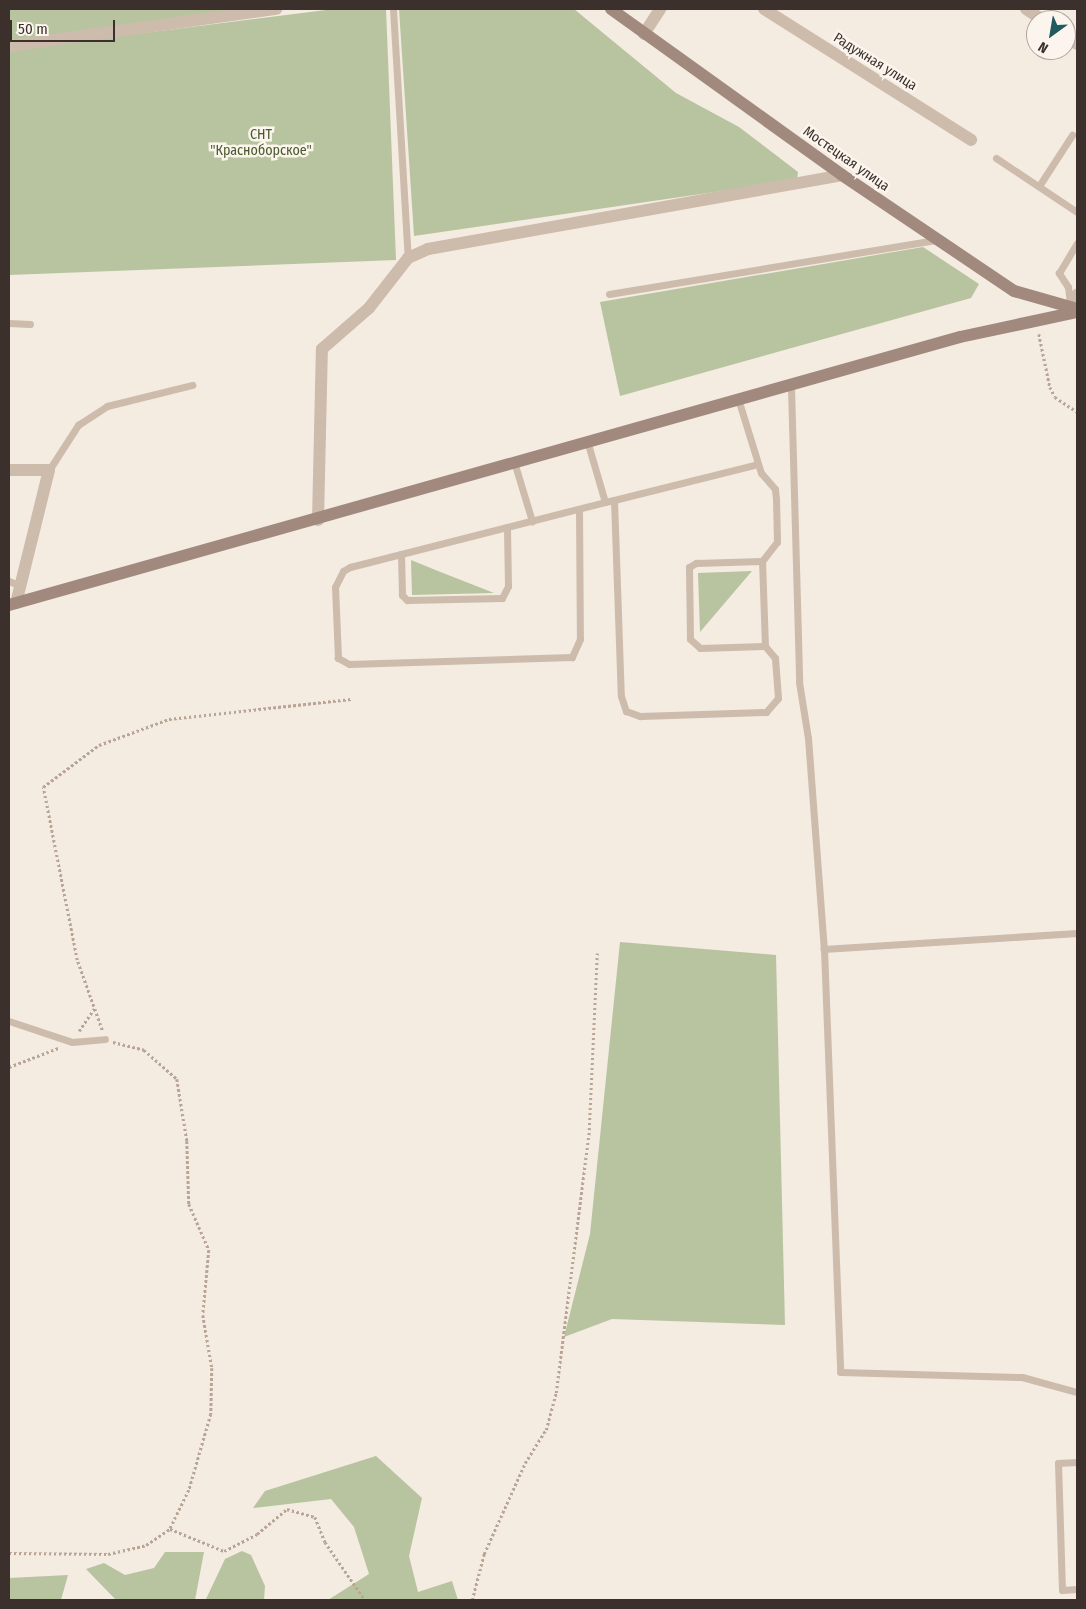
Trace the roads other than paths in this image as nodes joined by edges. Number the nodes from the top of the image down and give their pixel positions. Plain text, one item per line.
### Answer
1 (276, 9) edge
2 (393, 9) edge
3 (611, 9) edge
4 (660, 9) edge
5 (764, 9) edge
6 (644, 34) junction
7 (9, 46) edge
8 (1072, 135) dead end
9 (971, 140) dead end
10 (996, 158) dead end
11 (842, 175) junction
12 (1039, 186) junction
13 (1077, 212) edge
14 (936, 240) junction
15 (1077, 243) edge
16 (408, 258) junction
17 (609, 294) dead end
18 (1076, 304) edge
19 (9, 322) edge
20 (30, 324) dead end
21 (192, 385) dead end
22 (791, 387) junction
23 (739, 402) junction
24 (588, 444) junction
25 (758, 464) junction
26 (515, 465) junction
27 (9, 470) edge
28 (50, 470) junction
29 (614, 500) junction
30 (606, 502) junction
31 (579, 509) junction
32 (318, 520) junction
33 (532, 521) junction
34 (507, 527) junction
35 (401, 554) junction
36 (762, 561) junction
37 (14, 584) edge
38 (12, 604) edge
39 (765, 646) junction
40 (1077, 933) edge
41 (824, 949) junction
42 (9, 1021) edge
43 (105, 1039) road end
44 (1077, 1392) edge
45 (1077, 1462) edge
46 (1077, 1589) edge

1 - 7 street
2 - 16 lane
3 - 6 street, Мостецкая улица
4 - 6 street
5 - 9 street, Радужная улица
6 - 11 street, Мостецкая улица
8 - 12 lane
10 - 12 lane
11 - 14 street, Мостецкая улица
11 - 16 street
12 - 13 lane
14 - 17 lane
14 - 18 street, Мостецкая улица
15 - 18 lane
16 - 32 street
18 - 22 street
19 - 20 lane
21 - 28 lane
22 - 23 street
22 - 41 lane
23 - 24 street
23 - 25 lane
24 - 26 street
24 - 30 lane
25 - 29 lane
25 - 36 lane
26 - 32 street
26 - 33 lane
27 - 28 street
28 - 37 street
29 - 30 lane
29 - 39 lane
30 - 31 lane
31 - 33 lane
31 - 35 lane
32 - 38 street
33 - 34 lane
34 - 35 lane
34 - 35 lane
36 - 39 lane
36 - 39 lane
37 - 38 street
40 - 41 lane
41 - 44 lane
42 - 43 lane
45 - 46 lane

